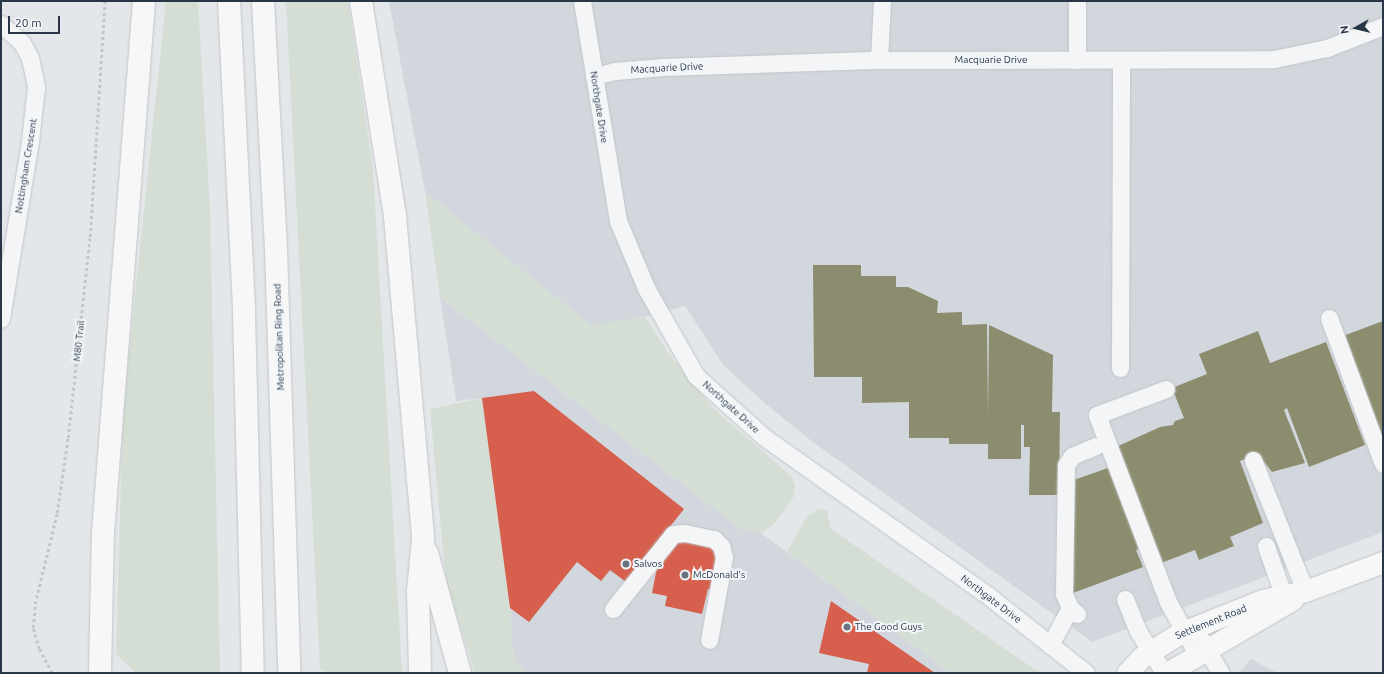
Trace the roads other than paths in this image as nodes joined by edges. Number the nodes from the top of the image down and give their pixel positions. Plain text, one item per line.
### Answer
1 (144, 1) edge
2 (228, 1) edge
3 (263, 1) edge
4 (361, 1) edge
5 (582, 1) edge
6 (882, 1) edge
7 (1078, 1) edge
8 (1, 24) edge
9 (1383, 26) edge
10 (879, 60) junction
11 (1076, 60) junction
12 (1121, 61) junction
13 (594, 76) junction
14 (1329, 318) dead end
15 (1, 319) edge
16 (1120, 368) dead end
17 (1166, 388) dead end
18 (1095, 446) dead end
19 (1253, 460) dead end
20 (1383, 464) edge
21 (423, 538) junction
22 (1266, 546) dead end
23 (1383, 562) edge
24 (1305, 592) junction
25 (1125, 599) dead end
26 (1285, 600) junction
27 (618, 612) dead end
28 (1189, 630) junction
29 (709, 640) dead end
30 (1050, 645) junction
31 (1201, 652) junction
32 (100, 673) edge
33 (253, 673) edge
34 (288, 673) edge
35 (420, 673) edge
36 (460, 673) edge
37 (1086, 673) edge
38 (1127, 673) edge
39 (1166, 673) edge
40 (1221, 673) edge

1 - 32 highway
2 - 33 highway
3 - 34 highway, Metropolitan Ring Road
4 - 21 highway
5 - 13 street, Northgate Drive
6 - 10 street
7 - 11 street
8 - 15 street, Nottingham Crescent
9 - 12 street, Macquarie Drive
10 - 11 street, Macquarie Drive
10 - 13 street, Macquarie Drive
11 - 12 street, Macquarie Drive
12 - 16 street
13 - 30 street, Northgate Drive
14 - 20 street
17 - 28 street
18 - 30 street
19 - 24 street
21 - 35 highway
21 - 36 highway
22 - 26 street
23 - 24 main road, Settlement Road
24 - 26 main road, Settlement Road
25 - 39 street
26 - 28 main road, Settlement Road
26 - 31 main road, Settlement Road
27 - 29 street
28 - 31 street
28 - 38 main road, Settlement Road
30 - 37 street, Northgate Drive
31 - 39 main road, Settlement Road
31 - 40 street

